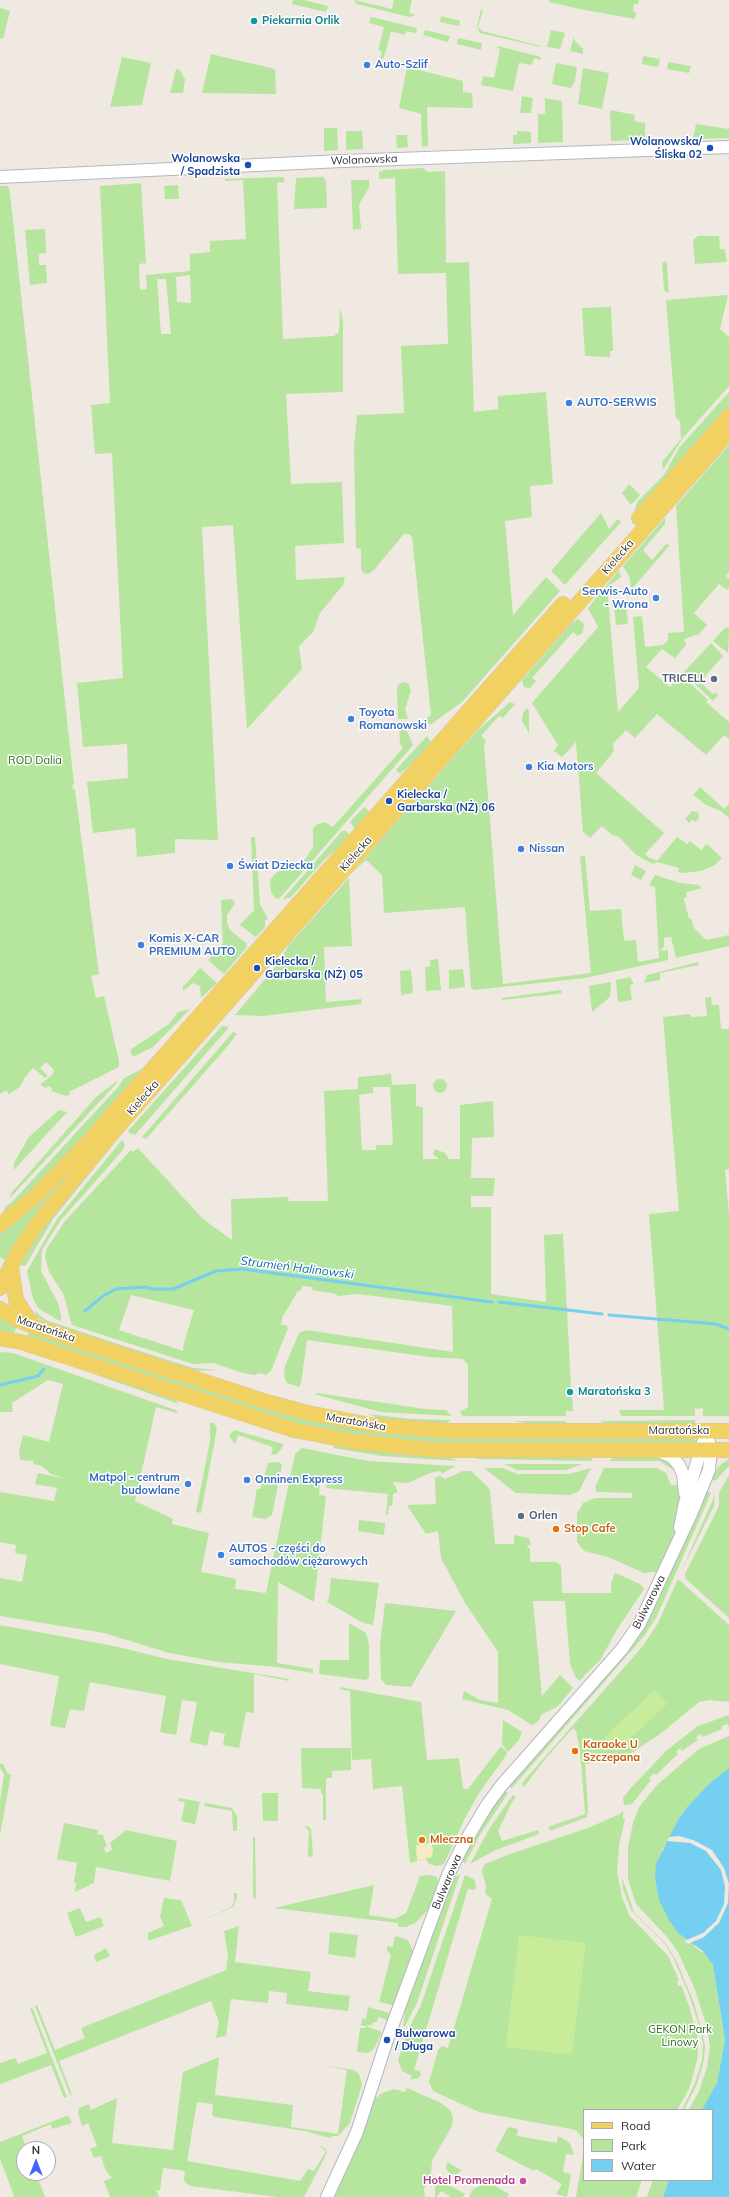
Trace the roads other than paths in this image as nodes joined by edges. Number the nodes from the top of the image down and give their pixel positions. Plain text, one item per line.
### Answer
1 (729, 147) edge
2 (0, 177) edge
3 (729, 416) edge
4 (729, 432) edge
5 (0, 1225) edge
6 (11, 1267) junction
7 (0, 1288) edge
8 (0, 1309) edge
9 (33, 1326) junction
10 (0, 1338) edge
11 (706, 1431) junction
12 (729, 1431) edge
13 (706, 1450) junction
14 (659, 1451) junction
15 (729, 1452) edge
16 (709, 1470) junction
17 (685, 1503) junction
18 (676, 1547) junction
19 (327, 2197) edge

1 - 2 street, Wolanowska
3 - 5 main road, Kielecka
4 - 6 main road, Kielecka
6 - 7 main road, Kielecka
6 - 9 main road
8 - 9 main road, Maratońska
9 - 11 main road, Maratońska
10 - 14 main road, Maratońska
11 - 12 main road, Maratońska
11 - 13 street, Bulwarowa
13 - 14 main road, Maratońska
13 - 15 main road, Maratońska
13 - 16 street, Bulwarowa
13 - 17 street, Bulwarowa
14 - 17 street
15 - 16 street
16 - 18 street, Bulwarowa
17 - 18 street, Bulwarowa
18 - 19 street, Bulwarowa

